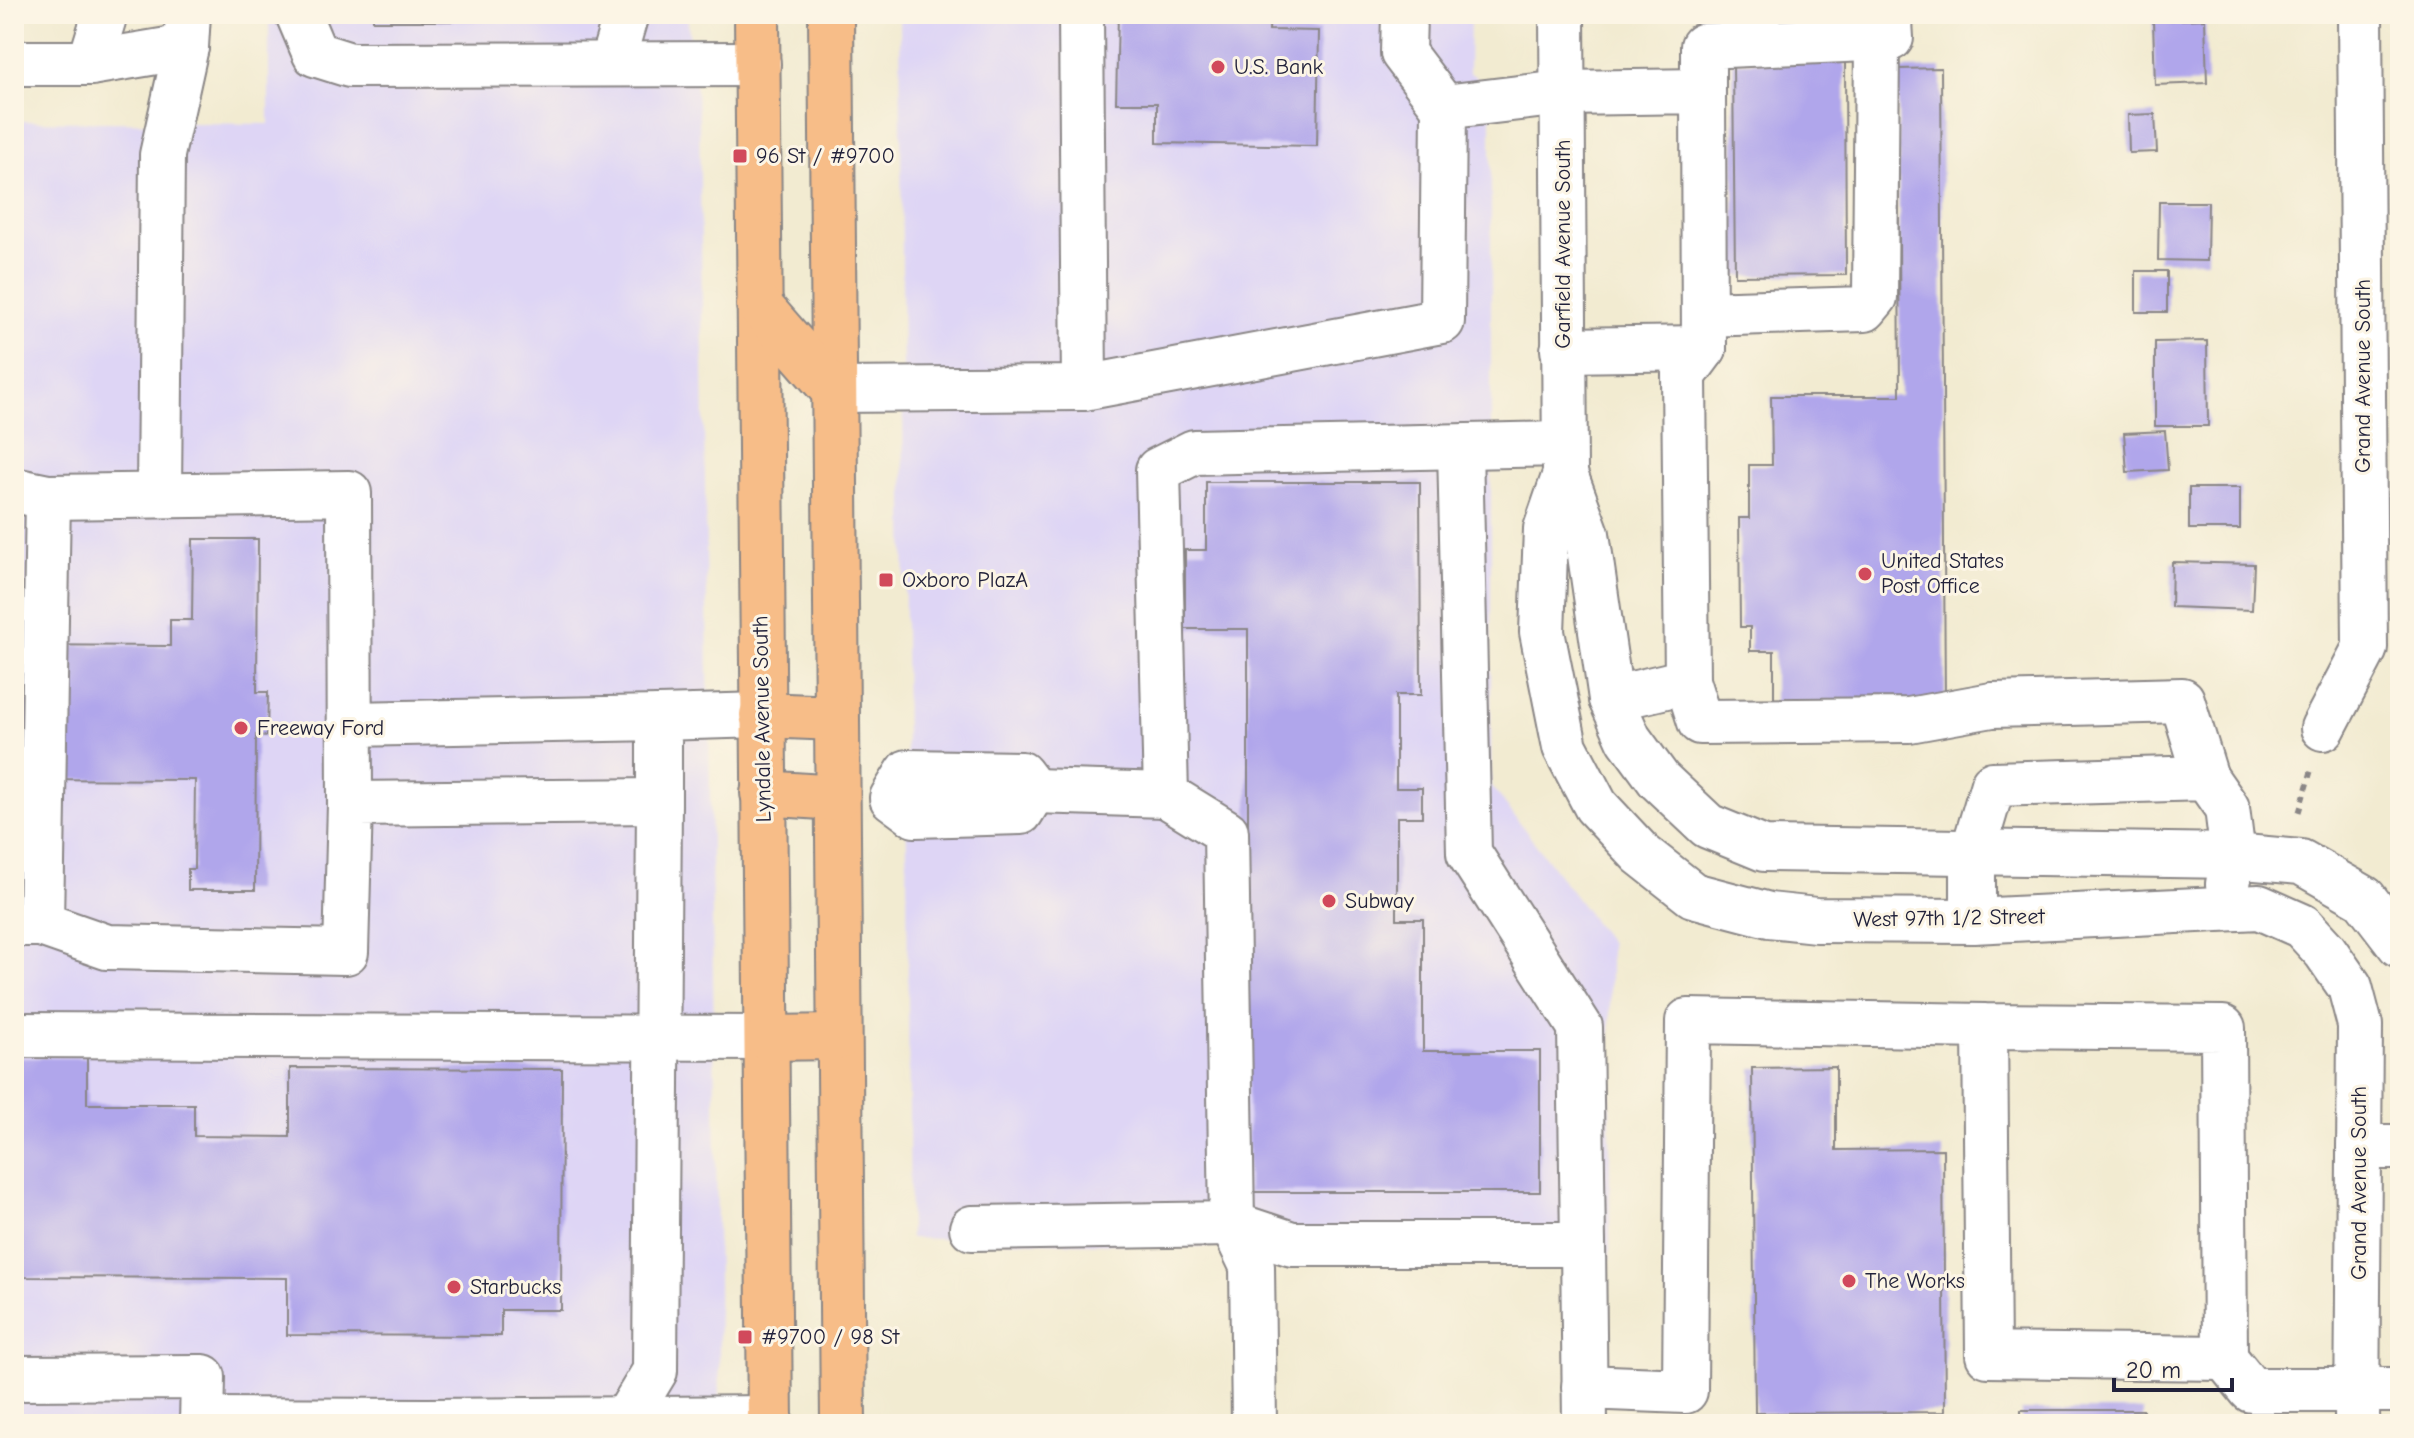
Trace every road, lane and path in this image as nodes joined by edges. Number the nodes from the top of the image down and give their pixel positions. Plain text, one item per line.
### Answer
1 (105, 14) edge
2 (298, 14) edge
3 (626, 14) edge
4 (757, 14) edge
5 (831, 14) edge
6 (1081, 14) edge
7 (1404, 14) edge
8 (1562, 14) edge
9 (2360, 14) edge
10 (1883, 26) edge
11 (187, 31) edge
12 (612, 62) junction
13 (14, 63) edge
14 (90, 63) junction
15 (758, 64) junction
16 (1703, 91) junction
17 (1562, 93) junction
18 (1444, 107) junction
19 (759, 305) junction
20 (1704, 331) junction
21 (1563, 350) junction
22 (1084, 388) junction
23 (833, 390) junction
24 (1460, 447) junction
25 (1564, 459) junction
26 (31, 494) edge
27 (159, 495) junction
28 (1687, 681) junction
29 (1611, 699) junction
30 (762, 715) junction
31 (659, 718) junction
32 (836, 718) junction
33 (351, 724) junction
34 (2323, 728) dead end
35 (2206, 778) junction
36 (763, 793) junction
37 (1166, 795) junction
38 (837, 798) junction
39 (659, 801) junction
40 (1596, 806) joint
41 (350, 809) junction
42 (1973, 852) junction
43 (2233, 856) junction
44 (2225, 907) junction
45 (1973, 921) junction
46 (28, 924) edge
47 (2400, 945) edge
48 (2325, 951) joint
49 (1985, 1026) junction
50 (14, 1035) edge
51 (659, 1037) junction
52 (839, 1037) junction
53 (767, 1038) junction
54 (2380, 1147) edge
55 (1232, 1224) junction
56 (972, 1228) dead end
57 (1583, 1244) junction
58 (2225, 1358) junction
59 (14, 1378) edge
60 (2400, 1390) edge
61 (1584, 1406) edge
62 (2357, 1407) edge
63 (770, 1421) edge
64 (202, 1422) edge
65 (427, 1422) edge
66 (626, 1422) edge
67 (843, 1424) edge
68 (1254, 1424) edge

1 - 14 street
2 - 12 street
3 - 12 street
4 - 15 main road, Lyndale Avenue South
5 - 23 main road
6 - 22 street
7 - 18 street
8 - 17 street, Garfield Avenue South
9 - 34 street, Grand Avenue South
10 - 16 street
10 - 20 street
11 - 14 street
11 - 27 street
12 - 15 street
13 - 14 street
15 - 19 main road, Lyndale Avenue South
16 - 17 street
16 - 20 street
17 - 18 street
17 - 21 street, Garfield Avenue South
18 - 22 street
19 - 23 main road
19 - 30 main road, Lyndale Avenue South
20 - 21 street
20 - 28 street
21 - 25 street, Garfield Avenue South
22 - 23 street
23 - 32 main road
24 - 25 street
24 - 37 street
24 - 57 street
25 - 29 street, Garfield Avenue South
25 - 40 street, Garfield Avenue South
26 - 27 street
26 - 46 street
27 - 33 street
28 - 29 street
28 - 35 street
29 - 42 street, Garfield Avenue South
30 - 31 street
30 - 32 main road
30 - 36 main road, Lyndale Avenue South
31 - 33 street
31 - 39 street
32 - 38 main road
33 - 41 street
35 - 42 street
35 - 43 street
36 - 38 main road
36 - 53 main road, Lyndale Avenue South
37 - 38 street
37 - 55 street
38 - 52 main road
39 - 41 street
39 - 51 street
40 - 45 street, West 97th 1/2 Street
41 - 46 street
42 - 43 street
42 - 45 street
43 - 44 street
43 - 47 street
44 - 45 street, West 97th 1/2 Street
44 - 48 street, West 97th 1/2 Street
48 - 54 street, Grand Avenue South
49 - 58 street
49 - 58 street
49 - 61 street
50 - 51 street
51 - 53 street
51 - 66 street
52 - 53 main road
52 - 67 main road
53 - 63 main road, Lyndale Avenue South
54 - 62 street, Grand Avenue South
55 - 56 street
55 - 57 street
55 - 68 street
57 - 61 street
58 - 62 street
59 - 64 street
60 - 62 street
63 - 66 street
64 - 65 street
65 - 66 street

